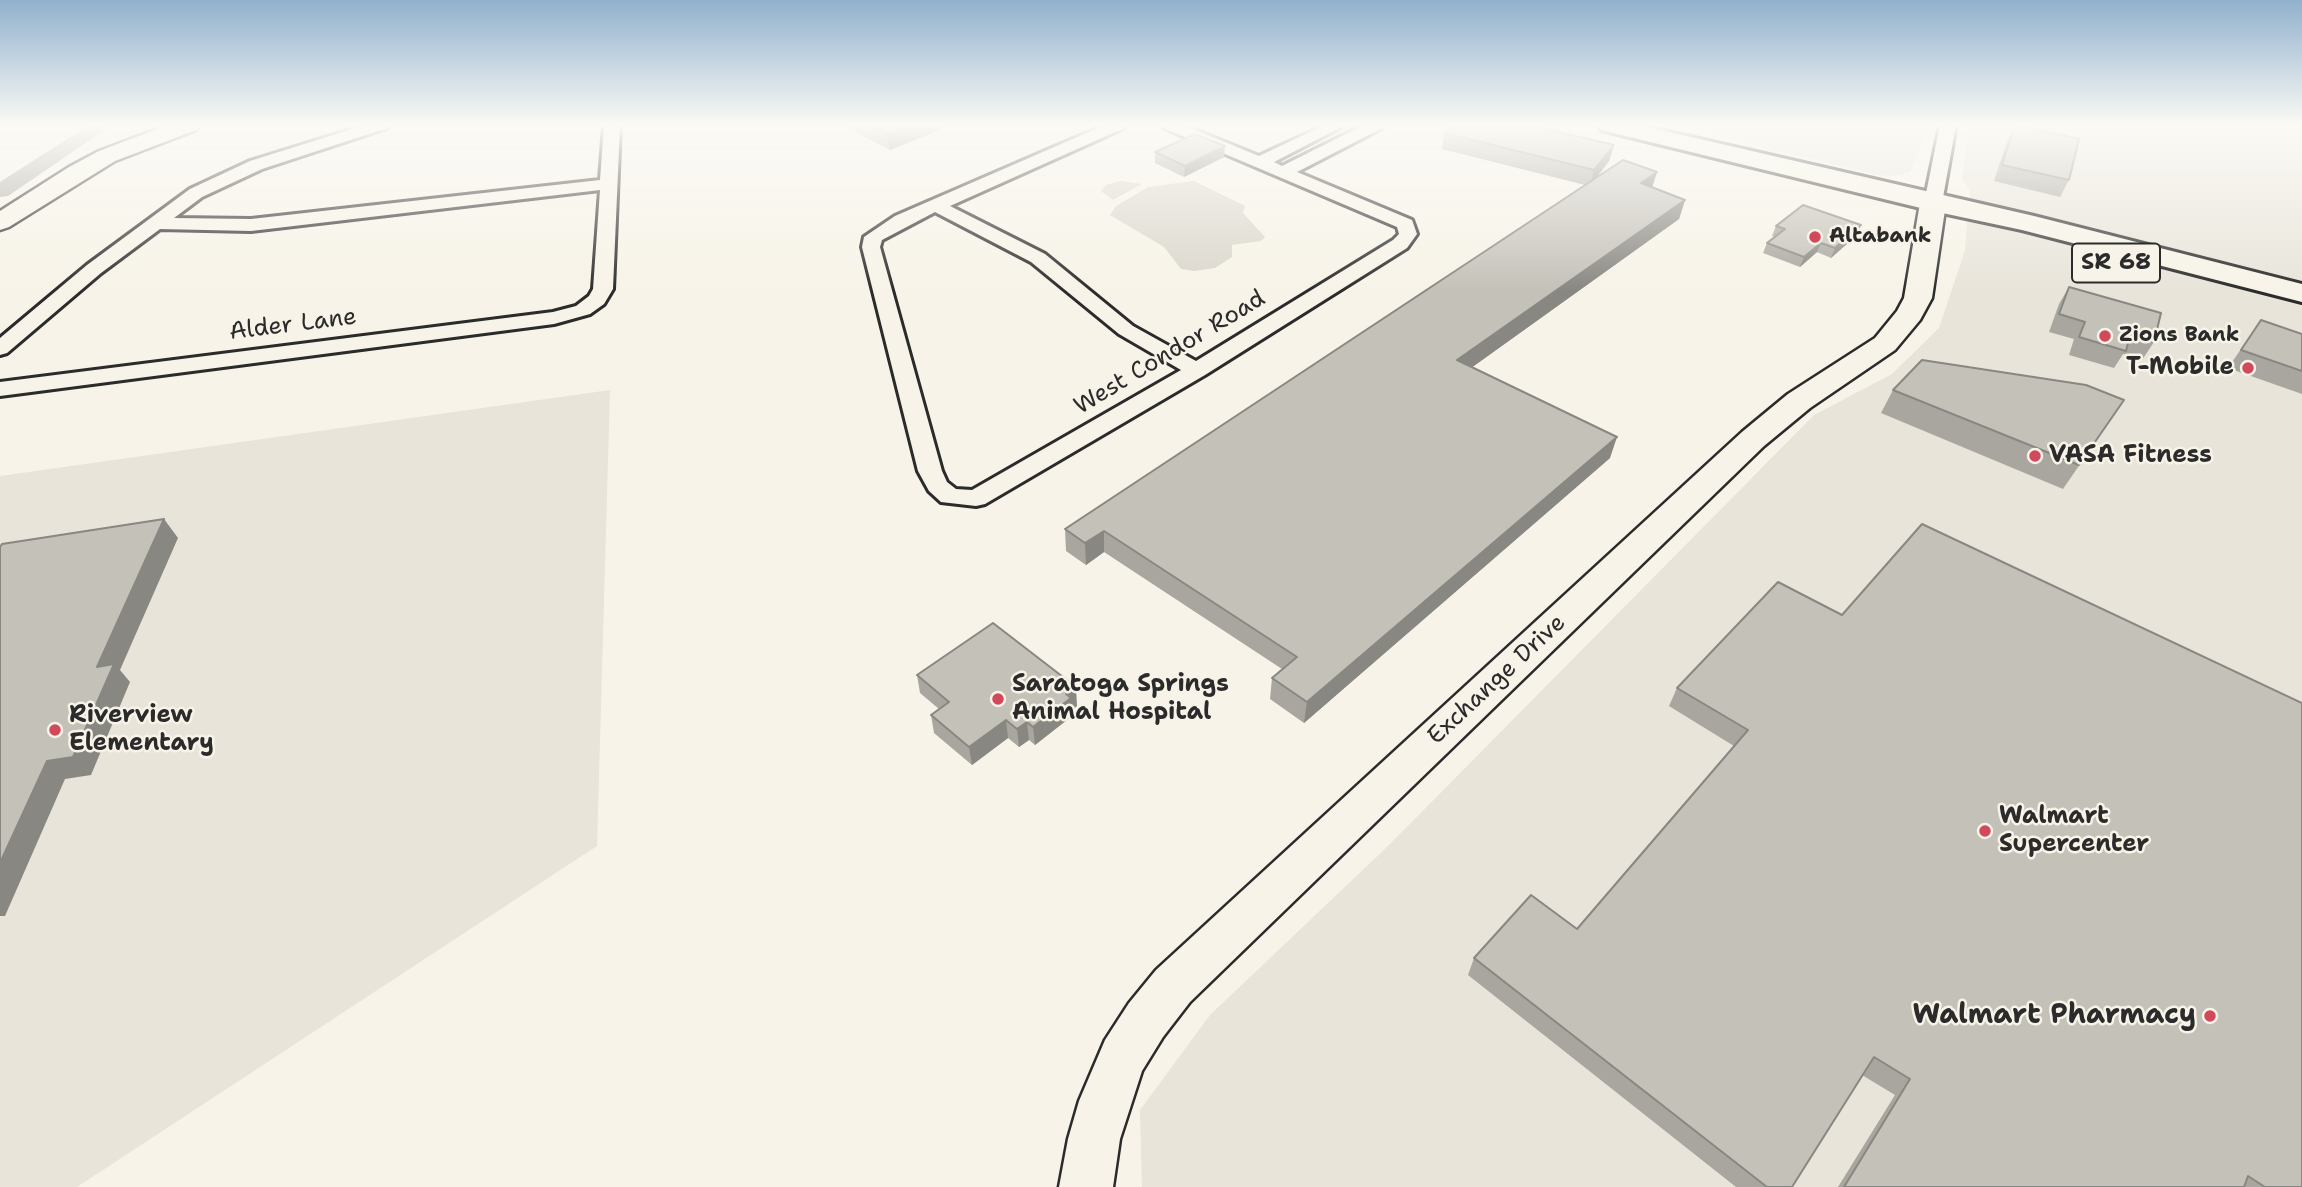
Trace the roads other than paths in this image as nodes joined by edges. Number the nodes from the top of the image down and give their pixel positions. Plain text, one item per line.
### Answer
1 (65, 180) edge
2 (220, 180) edge
3 (609, 180) edge
4 (991, 180) edge
5 (1304, 180) edge
6 (1839, 180) edge
7 (1937, 180) edge
8 (609, 184) junction
9 (1933, 203) junction
10 (935, 205) junction
11 (0, 222) edge
12 (156, 223) junction
13 (2302, 293) edge
14 (590, 306) joint
15 (2302, 316) edge
16 (0, 349) edge
17 (1197, 370) junction
18 (0, 389) edge
19 (1086, 1187) edge

1 - 11 street
2 - 12 street
3 - 8 street
4 - 10 street
5 - 17 street, West Condor Road
6 - 9 main road, SR 68
7 - 9 street
8 - 12 street
8 - 14 street
9 - 13 main road, SR 68
9 - 15 main road, SR 68
9 - 19 street, Exchange Drive
10 - 17 street
10 - 17 street, West Condor Road
12 - 16 street
14 - 18 street, Alder Lane

